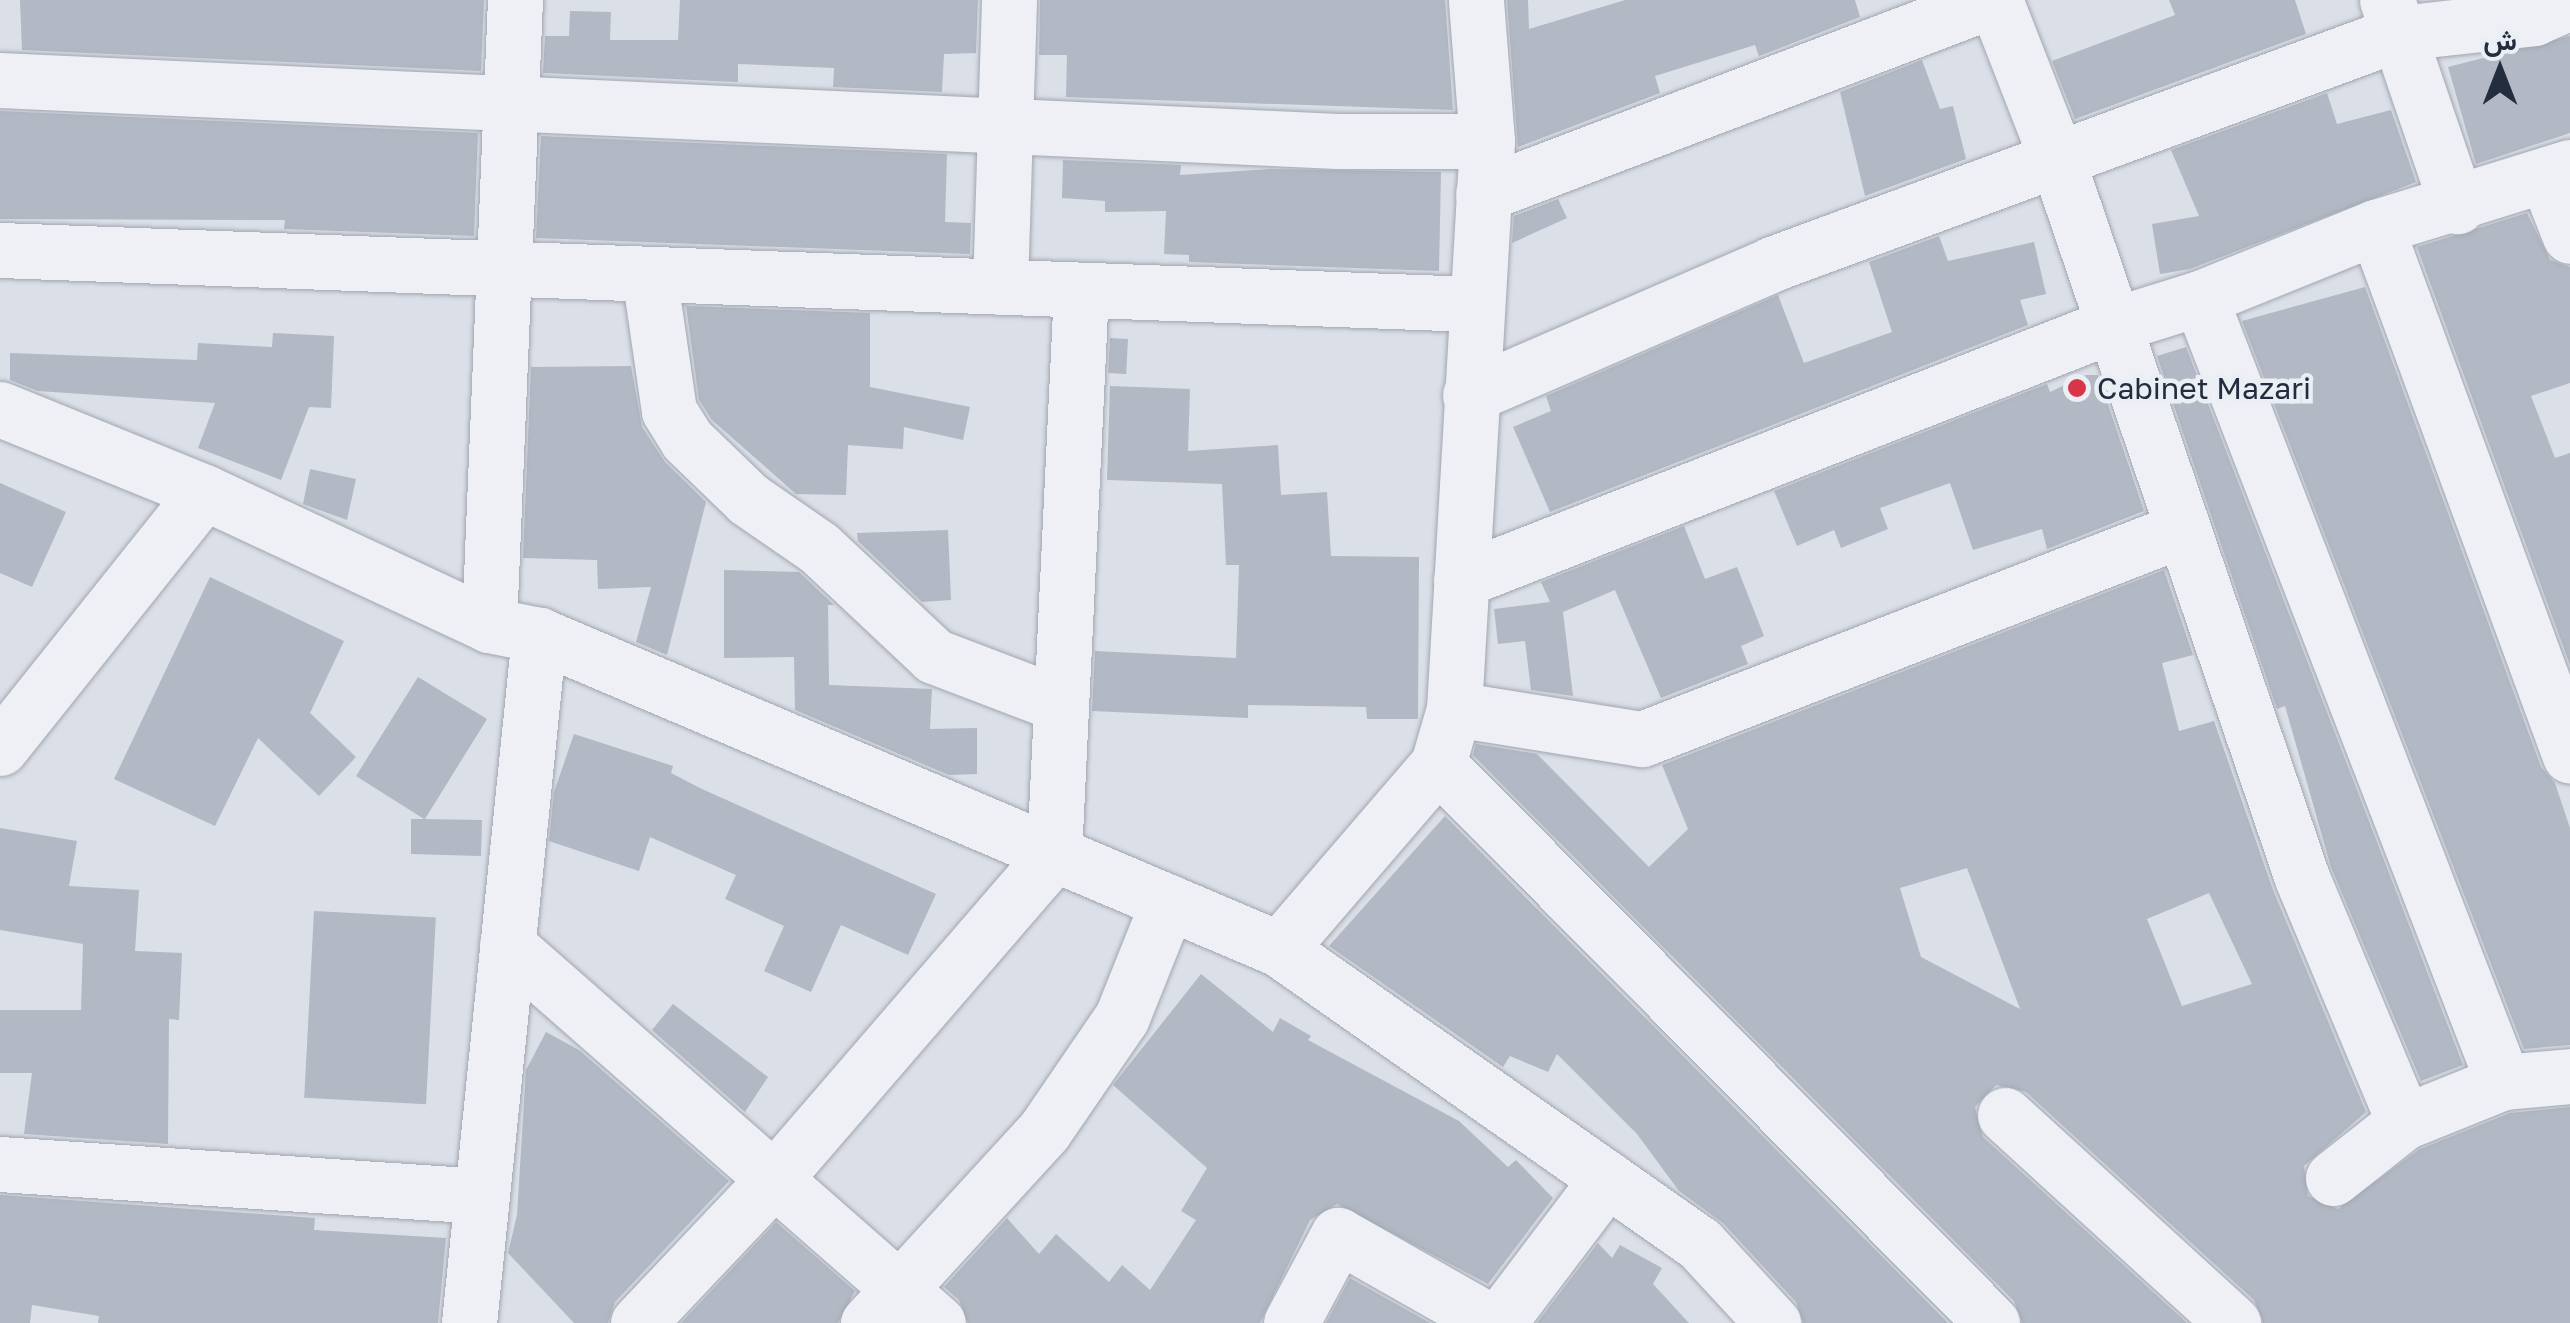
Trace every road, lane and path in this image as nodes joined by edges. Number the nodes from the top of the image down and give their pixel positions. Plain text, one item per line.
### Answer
1 (514, 0) edge
2 (1009, 0) edge
3 (1476, 0) edge
4 (1994, 0) edge
5 (2570, 2) edge
6 (2393, 16) edge
7 (0, 80) edge
8 (510, 105) junction
9 (1005, 126) junction
10 (2057, 159) junction
11 (1485, 167) junction
12 (2558, 172) edge
13 (2457, 206) junction
14 (2376, 227) junction
15 (2570, 236) edge
16 (0, 250) edge
17 (504, 269) junction
18 (649, 274) junction
19 (1000, 286) junction
20 (1081, 290) junction
21 (2200, 298) junction
22 (1474, 304) junction
23 (2110, 326) junction
24 (1470, 394) junction
25 (0, 409) edge
26 (204, 492) junction
27 (2181, 530) junction
28 (1461, 580) junction
29 (514, 630) junction
30 (1060, 704) junction
31 (1454, 709) junction
32 (0, 748) edge
33 (2570, 756) edge
34 (1438, 764) junction
35 (1054, 854) junction
36 (1168, 902) junction
37 (506, 945) junction
38 (1279, 950) junction
39 (2570, 1076) edge
40 (2503, 1082) junction
41 (2005, 1115) dead end
42 (2404, 1122) junction
43 (0, 1164) edge
44 (2333, 1178) dead end
45 (1607, 1179) junction
46 (773, 1180) junction
47 (480, 1196) junction
48 (902, 1312) edge
49 (469, 1323) edge
50 (638, 1323) edge
51 (1291, 1323) edge
52 (1496, 1323) edge
53 (1773, 1323) edge
54 (1992, 1323) edge
55 (2233, 1323) edge

1 - 8 street
2 - 9 street
3 - 11 street
4 - 10 street
4 - 11 street
5 - 6 street
6 - 10 street
6 - 13 street
7 - 8 street
8 - 9 street
8 - 17 street
9 - 11 street
9 - 19 street
10 - 23 street
10 - 24 street
11 - 22 street
12 - 13 street
12 - 15 street
13 - 14 street
14 - 21 street
14 - 33 street
16 - 17 street
17 - 18 street
17 - 29 street
18 - 19 street
18 - 30 street
19 - 20 street
20 - 22 street
20 - 30 street
21 - 23 street
21 - 40 street
22 - 24 street
23 - 27 street
23 - 28 street
24 - 28 street
25 - 26 street
26 - 29 street
26 - 32 street
27 - 31 street
27 - 42 street
28 - 31 street
29 - 35 street
29 - 37 street
30 - 35 street
31 - 34 street
34 - 38 street
34 - 54 street
35 - 36 street
35 - 46 street
36 - 38 street
36 - 48 street
37 - 46 street
37 - 47 street
38 - 45 street
39 - 40 street
40 - 42 street
41 - 55 street
42 - 44 street
43 - 47 street
45 - 52 street
45 - 53 street
46 - 48 street
46 - 50 street
47 - 49 street
51 - 52 street

